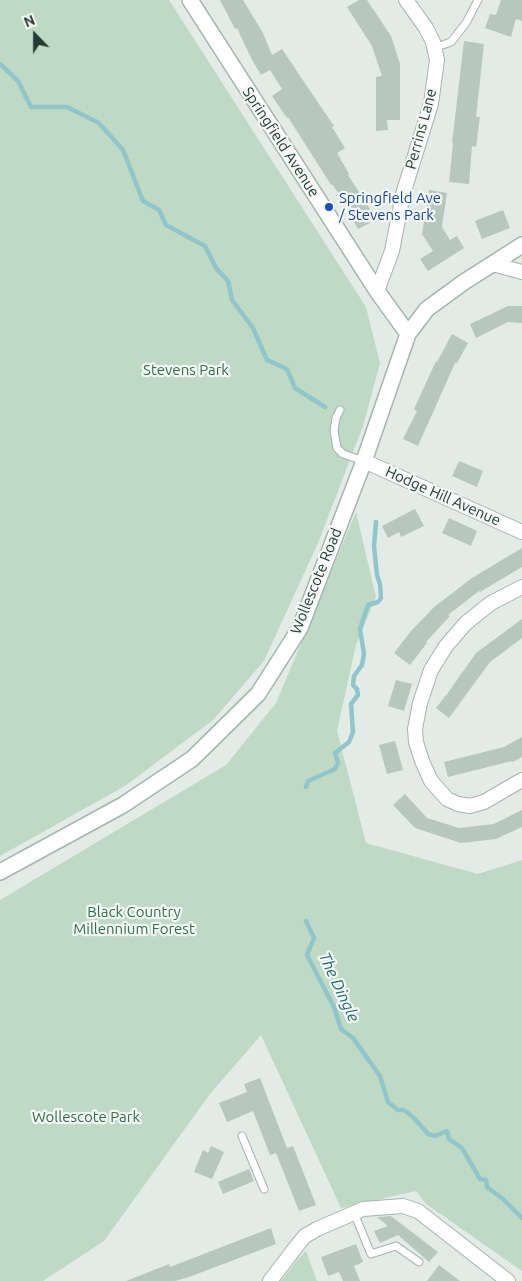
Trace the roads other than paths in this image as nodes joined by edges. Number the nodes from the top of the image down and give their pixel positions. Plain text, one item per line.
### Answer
1 (190, 0) edge
2 (478, 0) edge
3 (409, 1) edge
4 (434, 48) junction
5 (522, 245) edge
6 (493, 264) junction
7 (522, 272) edge
8 (377, 291) junction
9 (408, 334) junction
10 (340, 410) dead end
11 (364, 461) junction
12 (522, 532) edge
13 (522, 587) edge
14 (522, 780) edge
15 (0, 872) edge
16 (242, 1136) dead end
17 (264, 1189) dead end
18 (354, 1213) junction
19 (418, 1262) dead end
20 (504, 1280) edge
21 (270, 1281) edge

1 - 8 street, Springfield Avenue
2 - 4 lane
3 - 4 street, Perrins Lane
4 - 8 street, Perrins Lane
5 - 6 street, Wollescote Road
6 - 7 street
6 - 9 street, Wollescote Road
8 - 9 street, Springfield Avenue
9 - 11 street, Wollescote Road
10 - 11 lane
11 - 12 street, Hodge Hill Avenue
11 - 15 street, Wollescote Road
13 - 14 street
16 - 17 lane
18 - 19 lane
18 - 20 street
18 - 21 street

